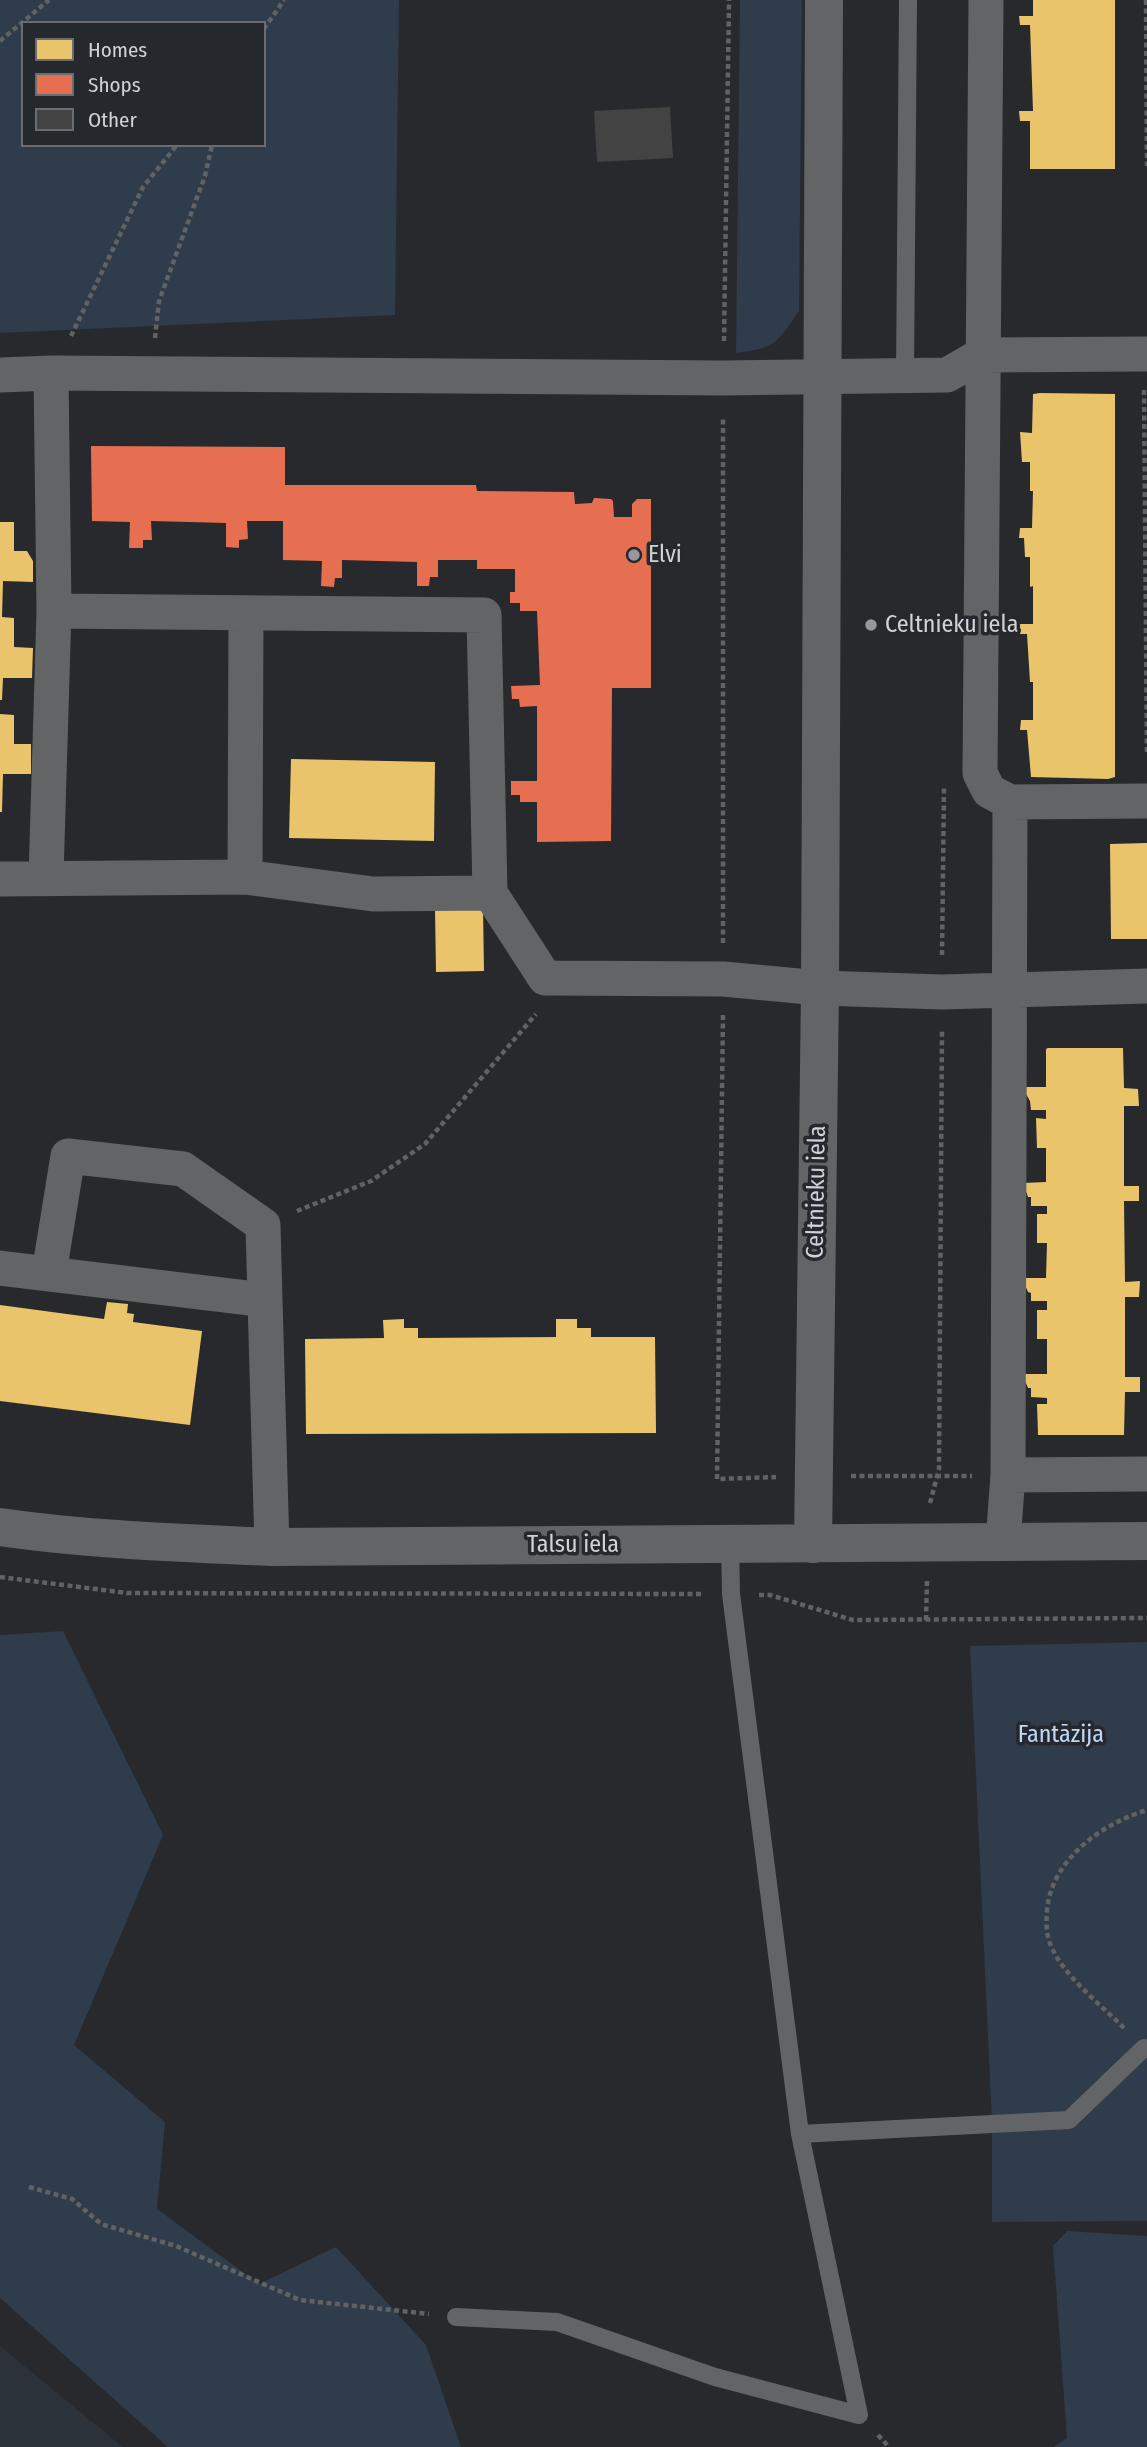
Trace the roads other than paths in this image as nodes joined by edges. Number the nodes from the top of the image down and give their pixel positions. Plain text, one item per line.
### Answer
1 (824, 0) edge
2 (908, 0) edge
3 (986, 0) edge
4 (1145, 354) edge
5 (982, 355) junction
6 (51, 373) junction
7 (0, 375) edge
8 (905, 376) junction
9 (822, 377) junction
10 (54, 611) junction
11 (246, 614) junction
12 (1147, 801) edge
13 (1010, 802) junction
14 (46, 877) junction
15 (245, 877) junction
16 (0, 879) edge
17 (490, 893) junction
18 (1147, 986) edge
19 (820, 988) junction
20 (1009, 989) junction
21 (0, 1268) edge
22 (49, 1273) junction
23 (265, 1300) junction
24 (1147, 1474) edge
25 (1008, 1475) junction
26 (0, 1527) edge
27 (1147, 1541) edge
28 (1003, 1542) junction
29 (730, 1544) junction
30 (813, 1544) junction
31 (272, 1547) junction
32 (1144, 2048) road end
33 (800, 2134) junction
34 (456, 2318) road end

1 - 9 street, Celtnieku iela
2 - 8 lane
3 - 5 street
4 - 5 street
5 - 8 street
5 - 13 street
6 - 7 street
6 - 9 street
6 - 10 street
8 - 9 street
9 - 19 street, Celtnieku iela
10 - 11 street
10 - 14 street
11 - 15 street
11 - 17 street
12 - 13 street
13 - 20 street
14 - 15 street
14 - 16 street
15 - 17 street
17 - 19 street
18 - 20 street
19 - 20 street
19 - 30 street, Celtnieku iela
20 - 25 street
21 - 22 street
22 - 23 street
22 - 23 street
23 - 31 street
24 - 25 street
25 - 28 street
26 - 31 main road, Talsu iela
27 - 28 main road, Talsu iela
28 - 30 main road, Talsu iela
29 - 30 main road, Talsu iela
29 - 31 main road, Talsu iela
29 - 33 lane
32 - 33 lane
33 - 34 lane

